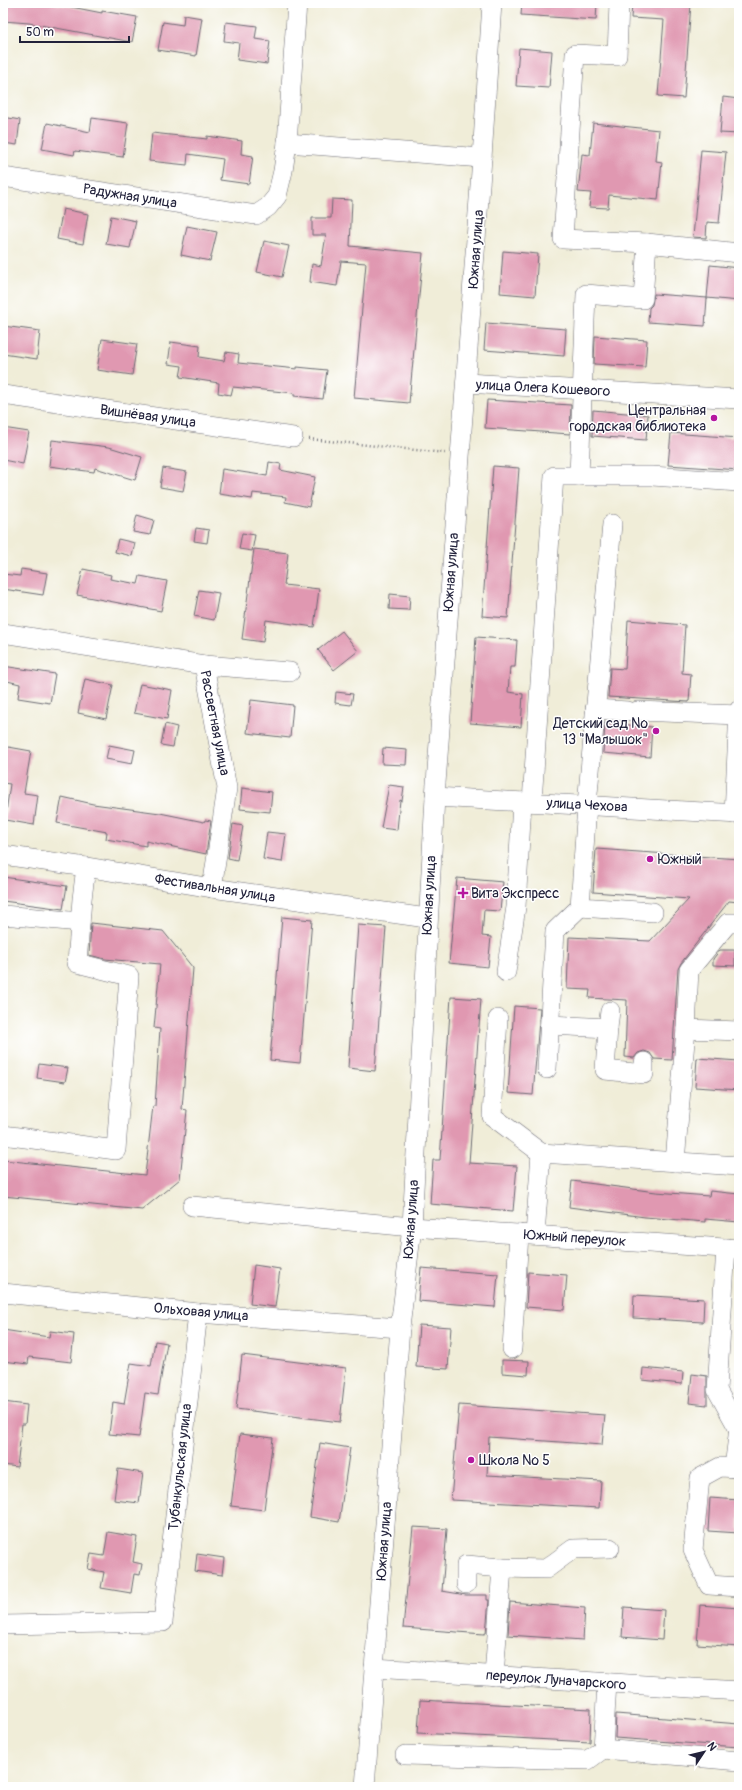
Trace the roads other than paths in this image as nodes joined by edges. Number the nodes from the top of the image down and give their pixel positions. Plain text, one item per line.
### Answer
1 (492, 3) edge
2 (619, 3) edge
3 (293, 4) edge
4 (287, 143) junction
5 (482, 158) junction
6 (3, 176) edge
7 (647, 244) junction
8 (739, 253) edge
9 (466, 383) junction
10 (582, 390) junction
11 (3, 395) edge
12 (739, 399) edge
13 (293, 437) road end
14 (579, 476) junction
15 (739, 482) edge
16 (612, 524) dead end
17 (3, 633) edge
18 (204, 665) junction
19 (290, 672) dead end
20 (595, 710) junction
21 (739, 710) edge
22 (739, 715) edge
23 (434, 797) junction
24 (527, 802) junction
25 (587, 805) junction
26 (736, 814) edge
27 (3, 855) edge
28 (86, 867) junction
29 (212, 888) junction
30 (580, 907) junction
31 (653, 912) dead end
32 (3, 915) edge
33 (427, 918) junction
34 (80, 922) junction
35 (739, 923) edge
36 (506, 972) dead end
37 (498, 1019) dead end
38 (550, 1025) junction
39 (686, 1029) junction
40 (739, 1031) edge
41 (644, 1062) dead end
42 (547, 1069) dead end
43 (3, 1135) edge
44 (541, 1153) junction
45 (676, 1162) junction
46 (739, 1166) edge
47 (192, 1206) dead end
48 (412, 1227) junction
49 (527, 1235) junction
50 (732, 1248) edge
51 (3, 1293) edge
52 (198, 1313) junction
53 (400, 1328) junction
54 (512, 1349) dead end
55 (739, 1422) edge
56 (736, 1468) edge
57 (610, 1548) dead end
58 (502, 1568) junction
59 (466, 1584) dead end
60 (739, 1587) edge
61 (3, 1626) edge
62 (374, 1668) junction
63 (494, 1676) junction
64 (608, 1683) junction
65 (739, 1691) edge
66 (603, 1749) junction
67 (406, 1755) dead end
68 (739, 1761) edge
69 (365, 1787) edge

1 - 5 street, Южная улица
2 - 7 street
3 - 4 street
4 - 5 street
4 - 6 street, Радужная улица
5 - 9 street, Южная улица
7 - 8 street
7 - 10 street
9 - 10 street, улица Олега Кошевого
9 - 23 street, Южная улица
10 - 12 street, улица Олега Кошевого
10 - 14 street
11 - 13 street, Вишнёвая улица
14 - 15 street
14 - 24 street
16 - 20 street
17 - 18 street, Рассветная улица
18 - 19 street
18 - 29 street, Рассветная улица
20 - 22 street
20 - 25 street
21 - 22 street
22 - 26 street
23 - 24 street, улица Чехова
23 - 33 street, Южная улица
24 - 25 street, улица Чехова
24 - 36 street
25 - 26 street, улица Чехова
25 - 30 street
27 - 28 street, Фестивальная улица
28 - 29 street, Фестивальная улица
28 - 34 street
29 - 33 street, Фестивальная улица
30 - 31 street
30 - 38 street
32 - 34 street
33 - 48 street, Южная улица
34 - 43 street
35 - 39 street
37 - 44 street
38 - 41 street
38 - 42 street
39 - 40 street
39 - 45 street
44 - 45 street
44 - 49 street
45 - 46 street
47 - 48 street, Южный переулок
48 - 49 street, Южный переулок
48 - 53 street, Южная улица
49 - 50 street, Южный переулок
49 - 54 street
50 - 55 street
51 - 52 street, Ольховая улица
52 - 53 street, Ольховая улица
52 - 61 street, Тубанкульская улица
53 - 62 street, Южная улица
55 - 56 street
56 - 60 street
57 - 58 street
58 - 59 street
58 - 63 street
62 - 63 street, переулок Луначарского
62 - 69 street, Южная улица
63 - 64 street, переулок Луначарского
64 - 65 street, переулок Луначарского
64 - 66 street
66 - 67 street
66 - 68 street

